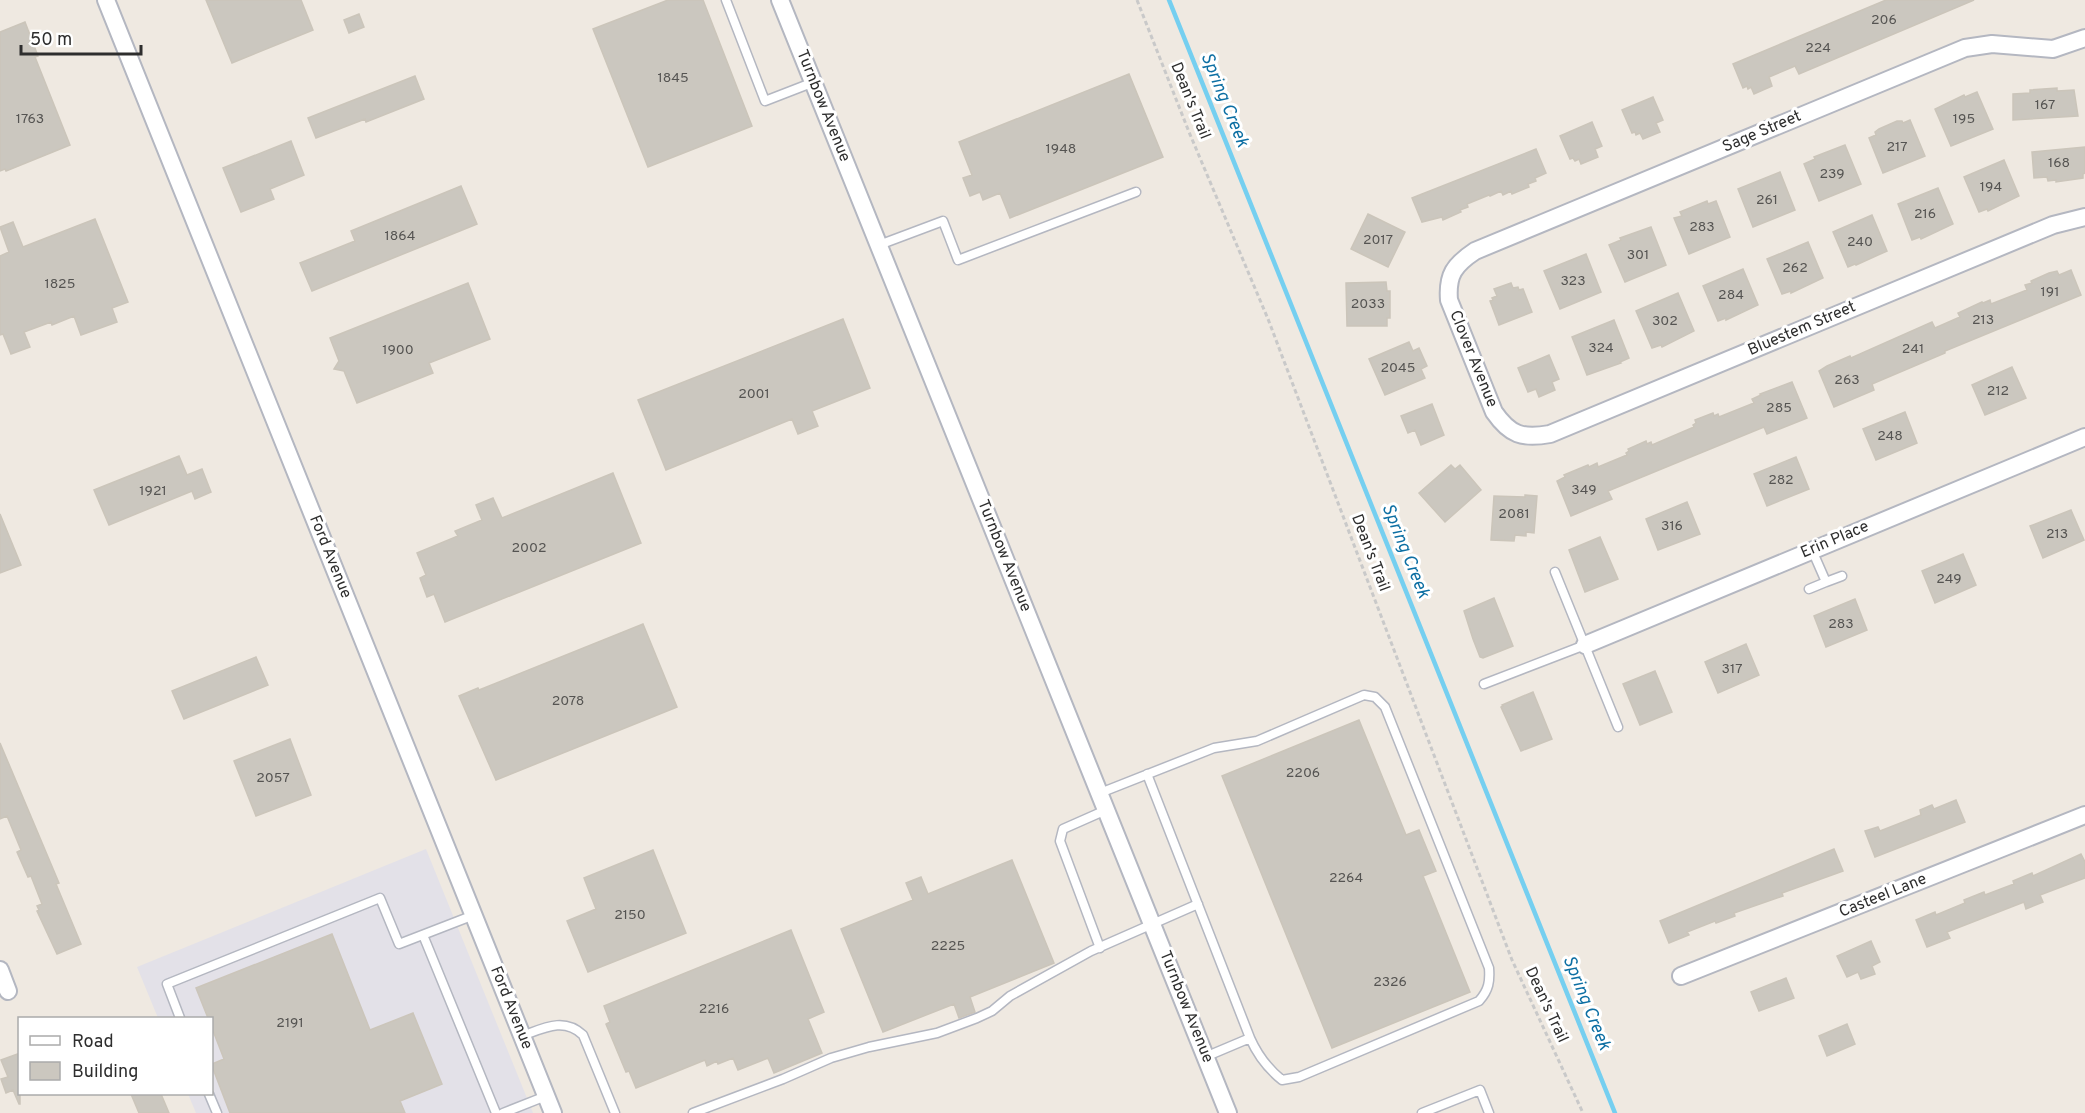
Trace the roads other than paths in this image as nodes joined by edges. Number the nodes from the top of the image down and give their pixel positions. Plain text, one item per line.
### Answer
1 (106, 0) edge
2 (726, 0) edge
3 (780, 0) edge
4 (2085, 38) edge
5 (813, 82) junction
6 (1136, 192) dead end
7 (2085, 217) edge
8 (879, 245) junction
9 (1452, 272) joint
10 (1519, 435) joint
11 (2085, 437) edge
12 (1812, 550) junction
13 (1555, 573) dead end
14 (1842, 576) dead end
15 (1826, 582) junction
16 (1809, 589) dead end
17 (1585, 645) junction
18 (1484, 684) dead end
19 (1618, 727) dead end
20 (1147, 774) junction
21 (1100, 793) junction
22 (1106, 810) junction
23 (2085, 815) edge
24 (1198, 904) junction
25 (474, 915) junction
26 (1152, 923) junction
27 (423, 935) junction
28 (1100, 948) junction
29 (0, 970) edge
30 (1681, 976) dead end
31 (8, 991) dead end
32 (180, 1017) edge
33 (522, 1036) junction
34 (1251, 1038) junction
35 (1206, 1057) junction
36 (209, 1095) edge
37 (546, 1096) junction
38 (217, 1113) edge
39 (496, 1113) edge
40 (503, 1113) edge
41 (553, 1113) edge
42 (615, 1113) edge
43 (693, 1113) edge
44 (1228, 1113) edge
45 (1422, 1113) edge
46 (1489, 1113) edge

1 - 25 street, Ford Avenue
2 - 5 lane
3 - 5 street, Turnbow Avenue
4 - 9 street, Sage Street
5 - 8 street, Turnbow Avenue
6 - 8 lane
7 - 10 street, Bluestem Street
8 - 21 street, Turnbow Avenue
9 - 10 street, Clover Avenue
11 - 12 street, Erin Place
12 - 15 lane
12 - 17 street, Erin Place
13 - 17 lane
14 - 15 lane
15 - 16 lane
17 - 18 lane
17 - 19 lane
20 - 21 lane
20 - 24 lane
20 - 34 lane
21 - 22 street, Turnbow Avenue
22 - 26 street, Turnbow Avenue
22 - 28 lane
23 - 30 street, Casteel Lane
24 - 26 lane
24 - 34 lane
25 - 27 lane
25 - 33 street, Ford Avenue
26 - 28 lane
26 - 35 street, Turnbow Avenue
27 - 32 lane
27 - 39 lane
28 - 43 lane
29 - 31 street
33 - 37 street, Ford Avenue
33 - 42 lane
34 - 35 lane
35 - 44 street, Turnbow Avenue
36 - 38 lane
37 - 40 lane
37 - 41 street, Ford Avenue
45 - 46 lane

